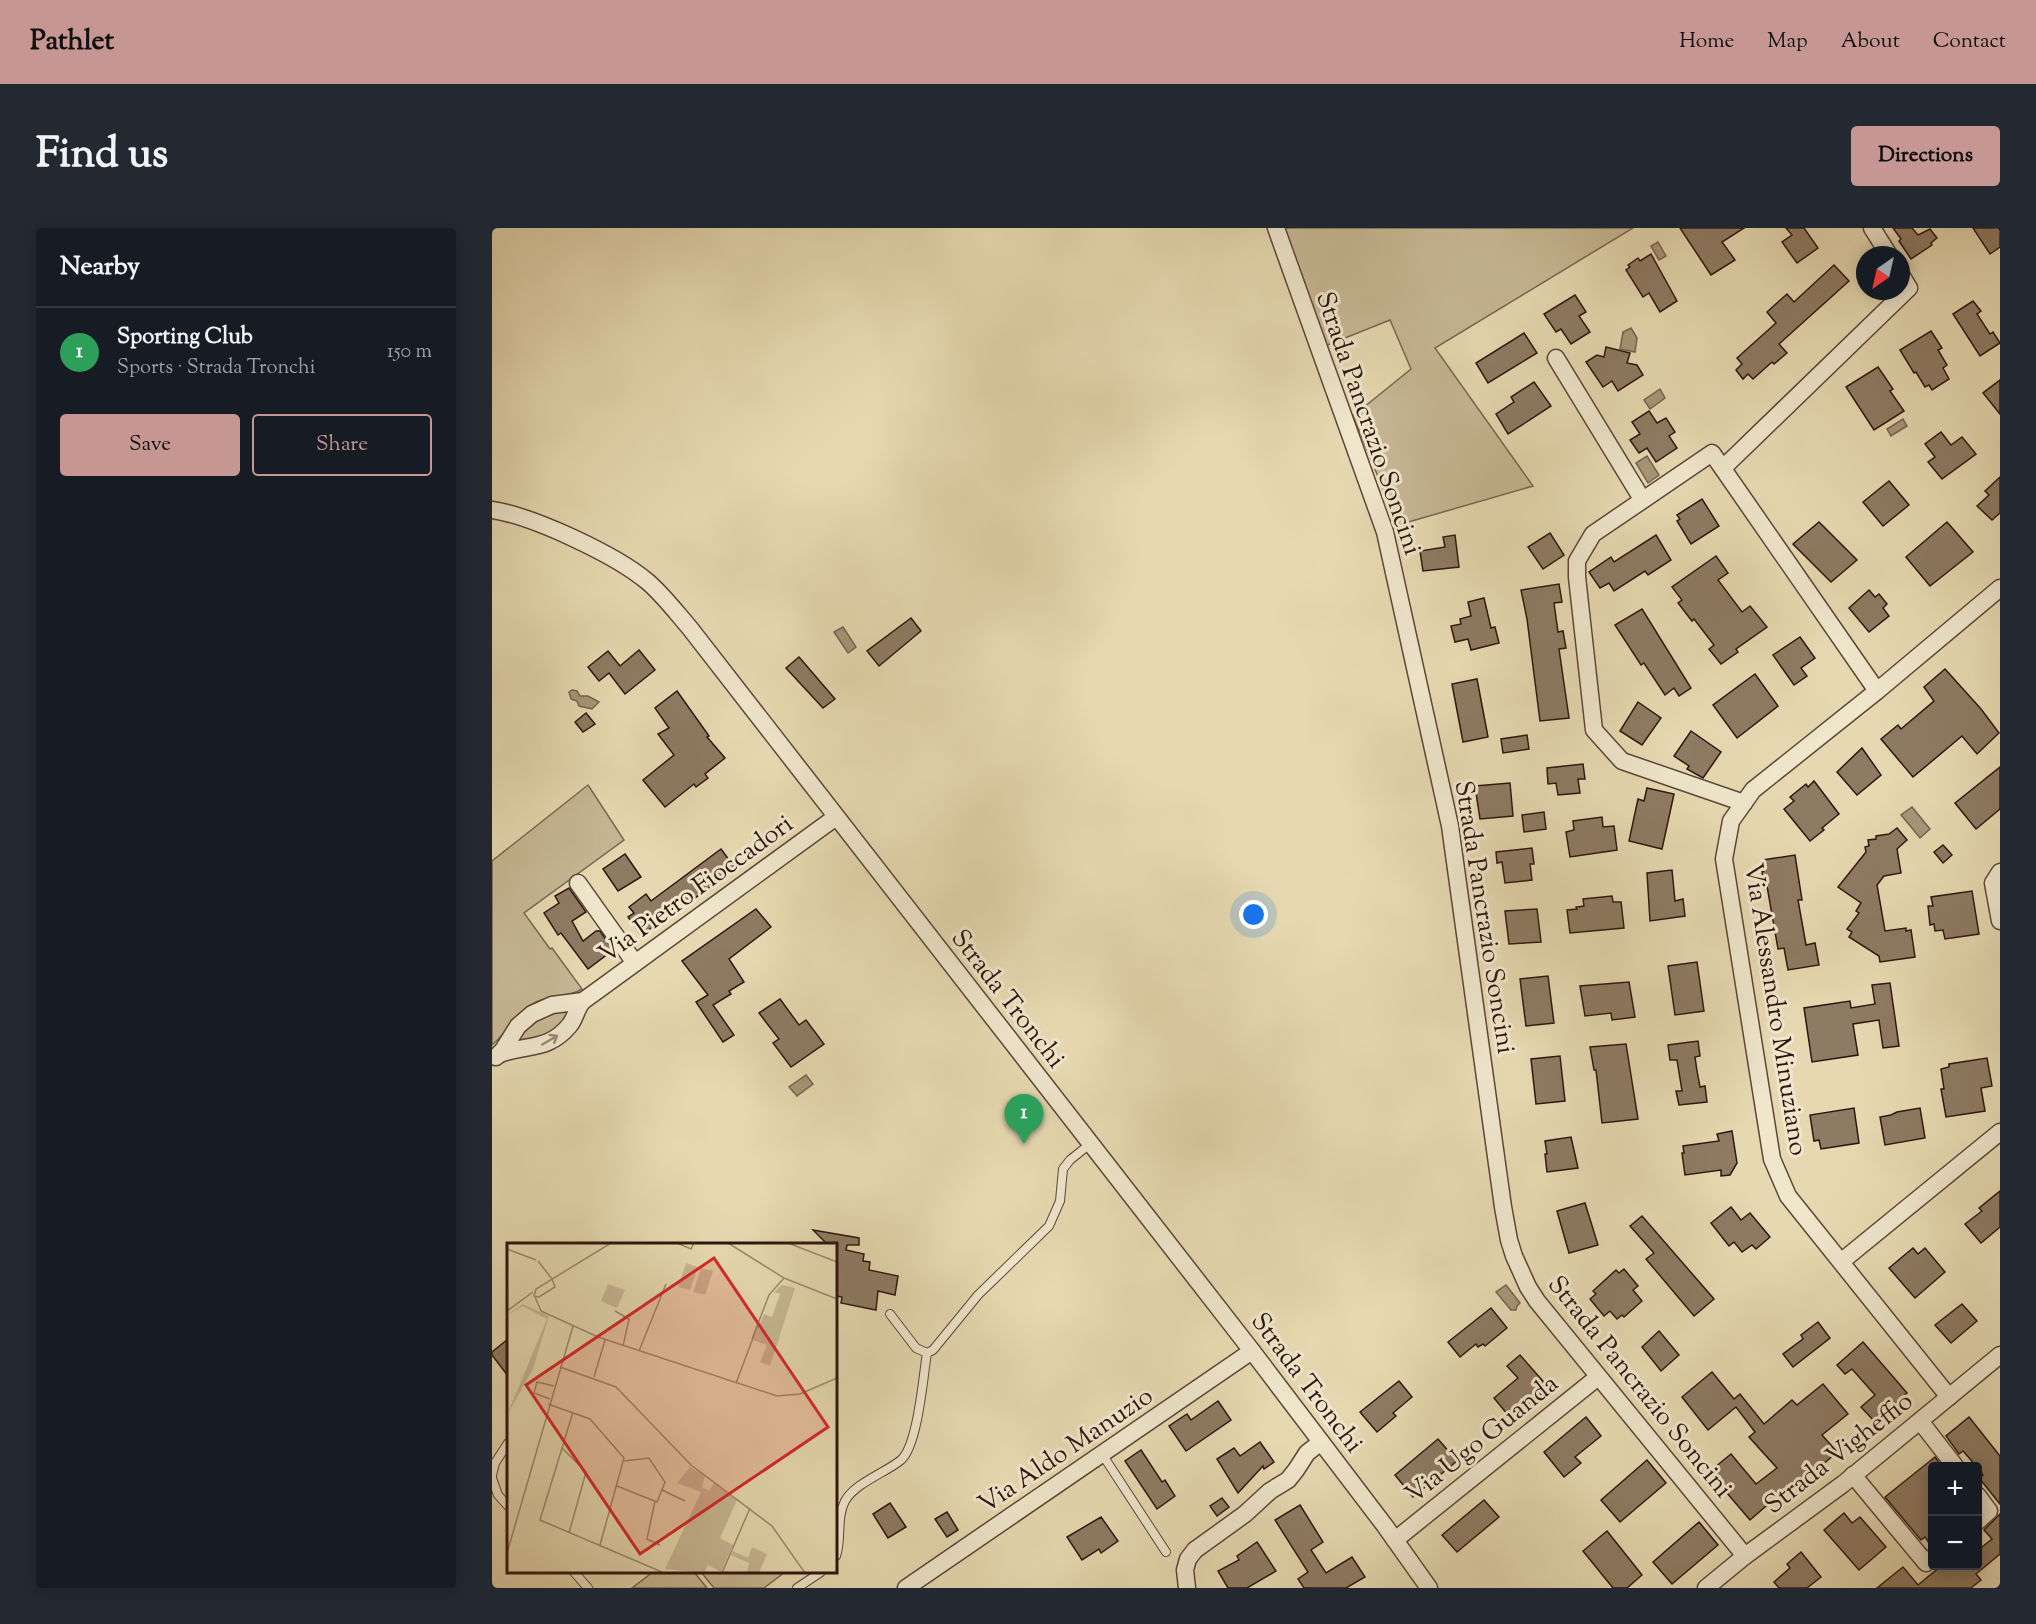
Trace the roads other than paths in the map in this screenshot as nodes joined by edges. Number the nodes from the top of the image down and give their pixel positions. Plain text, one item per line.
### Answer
1 (1276, 228) edge
2 (1872, 228) edge
3 (1883, 246) edge
4 (1897, 300) edge
5 (1556, 358) dead end
6 (1723, 468) junction
7 (1642, 499) junction
8 (492, 510) edge
9 (2000, 588) edge
10 (1877, 691) junction
11 (1744, 802) junction
12 (836, 817) junction
13 (2000, 872) edge
14 (578, 883) dead end
15 (2000, 921) edge
16 (635, 963) junction
17 (583, 1001) junction
18 (496, 1057) edge
19 (2000, 1132) edge
20 (1090, 1144) junction
21 (1842, 1261) junction
22 (890, 1314) dead end
23 (1252, 1351) junction
24 (927, 1353) junction
25 (2000, 1355) edge
26 (1598, 1377) junction
27 (1949, 1397) junction
28 (1920, 1421) junction
29 (1321, 1442) junction
30 (507, 1445) edge
31 (1102, 1454) junction
32 (1951, 1462) edge
33 (1853, 1475) junction
34 (492, 1477) edge
35 (1982, 1502) edge
36 (507, 1505) edge
37 (1982, 1517) edge
38 (1395, 1540) junction
39 (837, 1552) edge
40 (1166, 1552) dead end
41 (1745, 1556) junction
42 (1928, 1561) edge
43 (575, 1573) edge
44 (820, 1573) edge
45 (588, 1588) edge
46 (797, 1588) edge
47 (906, 1588) edge
48 (1187, 1588) edge
49 (1429, 1588) edge
50 (1706, 1588) edge

1 - 26 street, Strada Pancrazio Soncini
2 - 3 street
4 - 6 street
5 - 7 street
6 - 7 street
6 - 10 street
7 - 11 street
8 - 12 street, Strada Tronchi
9 - 10 street, Via Alessandro Minuziano
10 - 11 street, Via Alessandro Minuziano
11 - 21 street, Via Alessandro Minuziano
12 - 16 street, Via Pietro Fioccadori
12 - 20 street, Strada Tronchi
13 - 15 street
14 - 16 street
16 - 17 street, Via Pietro Fioccadori
18 -> 17 street, Via Pietro Fioccadori
17 - 18 street, Via Pietro Fioccadori
19 - 21 street
20 - 23 street, Strada Tronchi
20 - 24 lane
21 - 27 street, Via Alessandro Minuziano
22 - 24 lane
23 - 29 street, Strada Tronchi
23 - 31 street, Via Aldo Manuzio
24 - 39 lane
25 - 27 street, Strada Vigheffio
26 - 38 street, Via Ugo Guanda
26 - 41 street, Strada Pancrazio Soncini
27 - 28 street, Strada Vigheffio
28 - 32 street
28 - 33 street, Strada Vigheffio
29 - 38 street, Strada Tronchi
29 - 48 street
30 - 34 lane
31 - 40 lane
31 - 47 street, Via Aldo Manuzio
33 - 41 street, Strada Vigheffio
33 - 42 street
34 - 36 lane
35 - 37 street
38 - 49 street, Strada Tronchi
41 - 50 street, Strada Vigheffio
43 - 45 lane
44 - 46 lane

